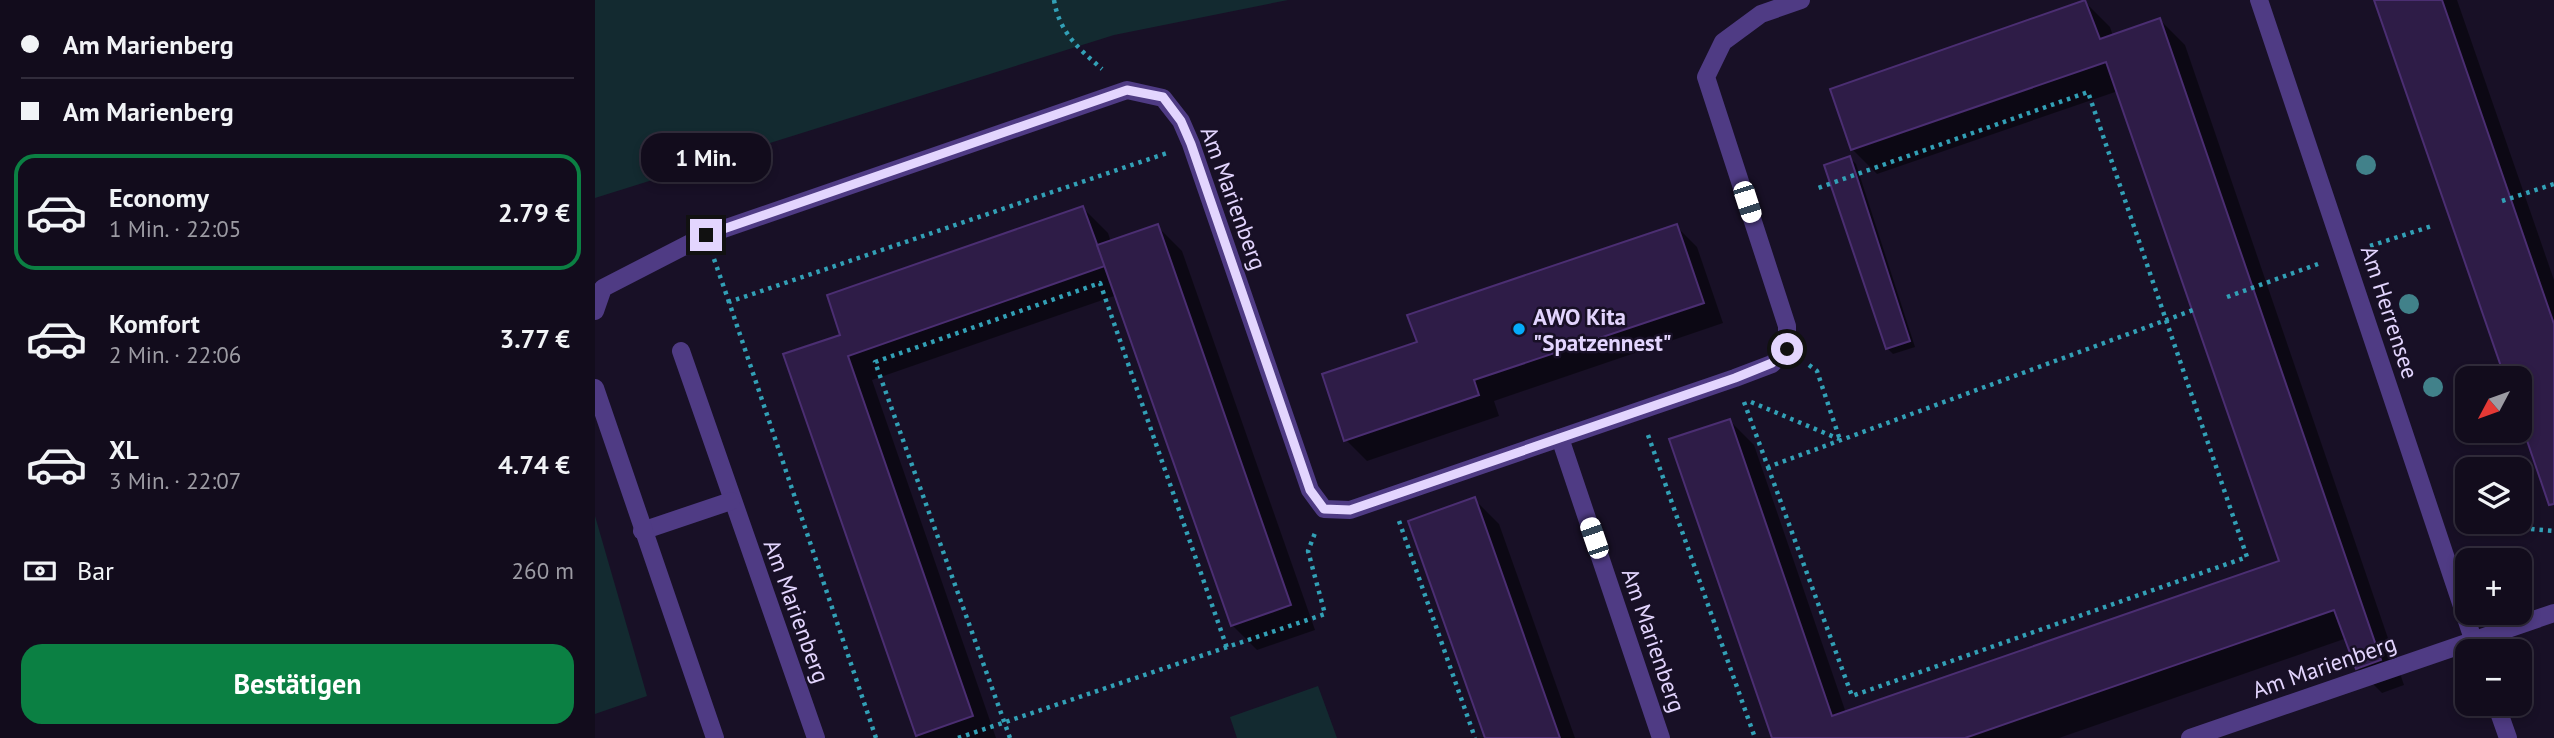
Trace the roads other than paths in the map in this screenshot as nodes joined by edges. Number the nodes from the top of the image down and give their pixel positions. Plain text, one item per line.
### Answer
1 (1801, 0) edge
2 (2259, 0) edge
3 (595, 311) edge
4 (681, 351) dead end
5 (595, 388) edge
6 (1560, 438) junction
7 (731, 501) junction
8 (642, 531) junction
9 (2554, 613) edge
10 (2473, 639) edge
11 (2492, 639) edge
12 (2455, 652) edge
13 (2500, 716) edge
14 (715, 738) edge
15 (816, 738) edge
16 (1661, 738) edge
17 (2190, 738) edge
18 (2508, 738) edge

1 - 6 street
2 - 10 street, Am Herrensee
3 - 6 street, Am Marienberg
4 - 7 street, Am Marienberg
5 - 8 street
6 - 16 street, Am Marienberg
7 - 8 street
7 - 15 street, Am Marienberg
8 - 14 street
9 - 11 street
12 - 17 street, Am Marienberg
13 - 18 street

